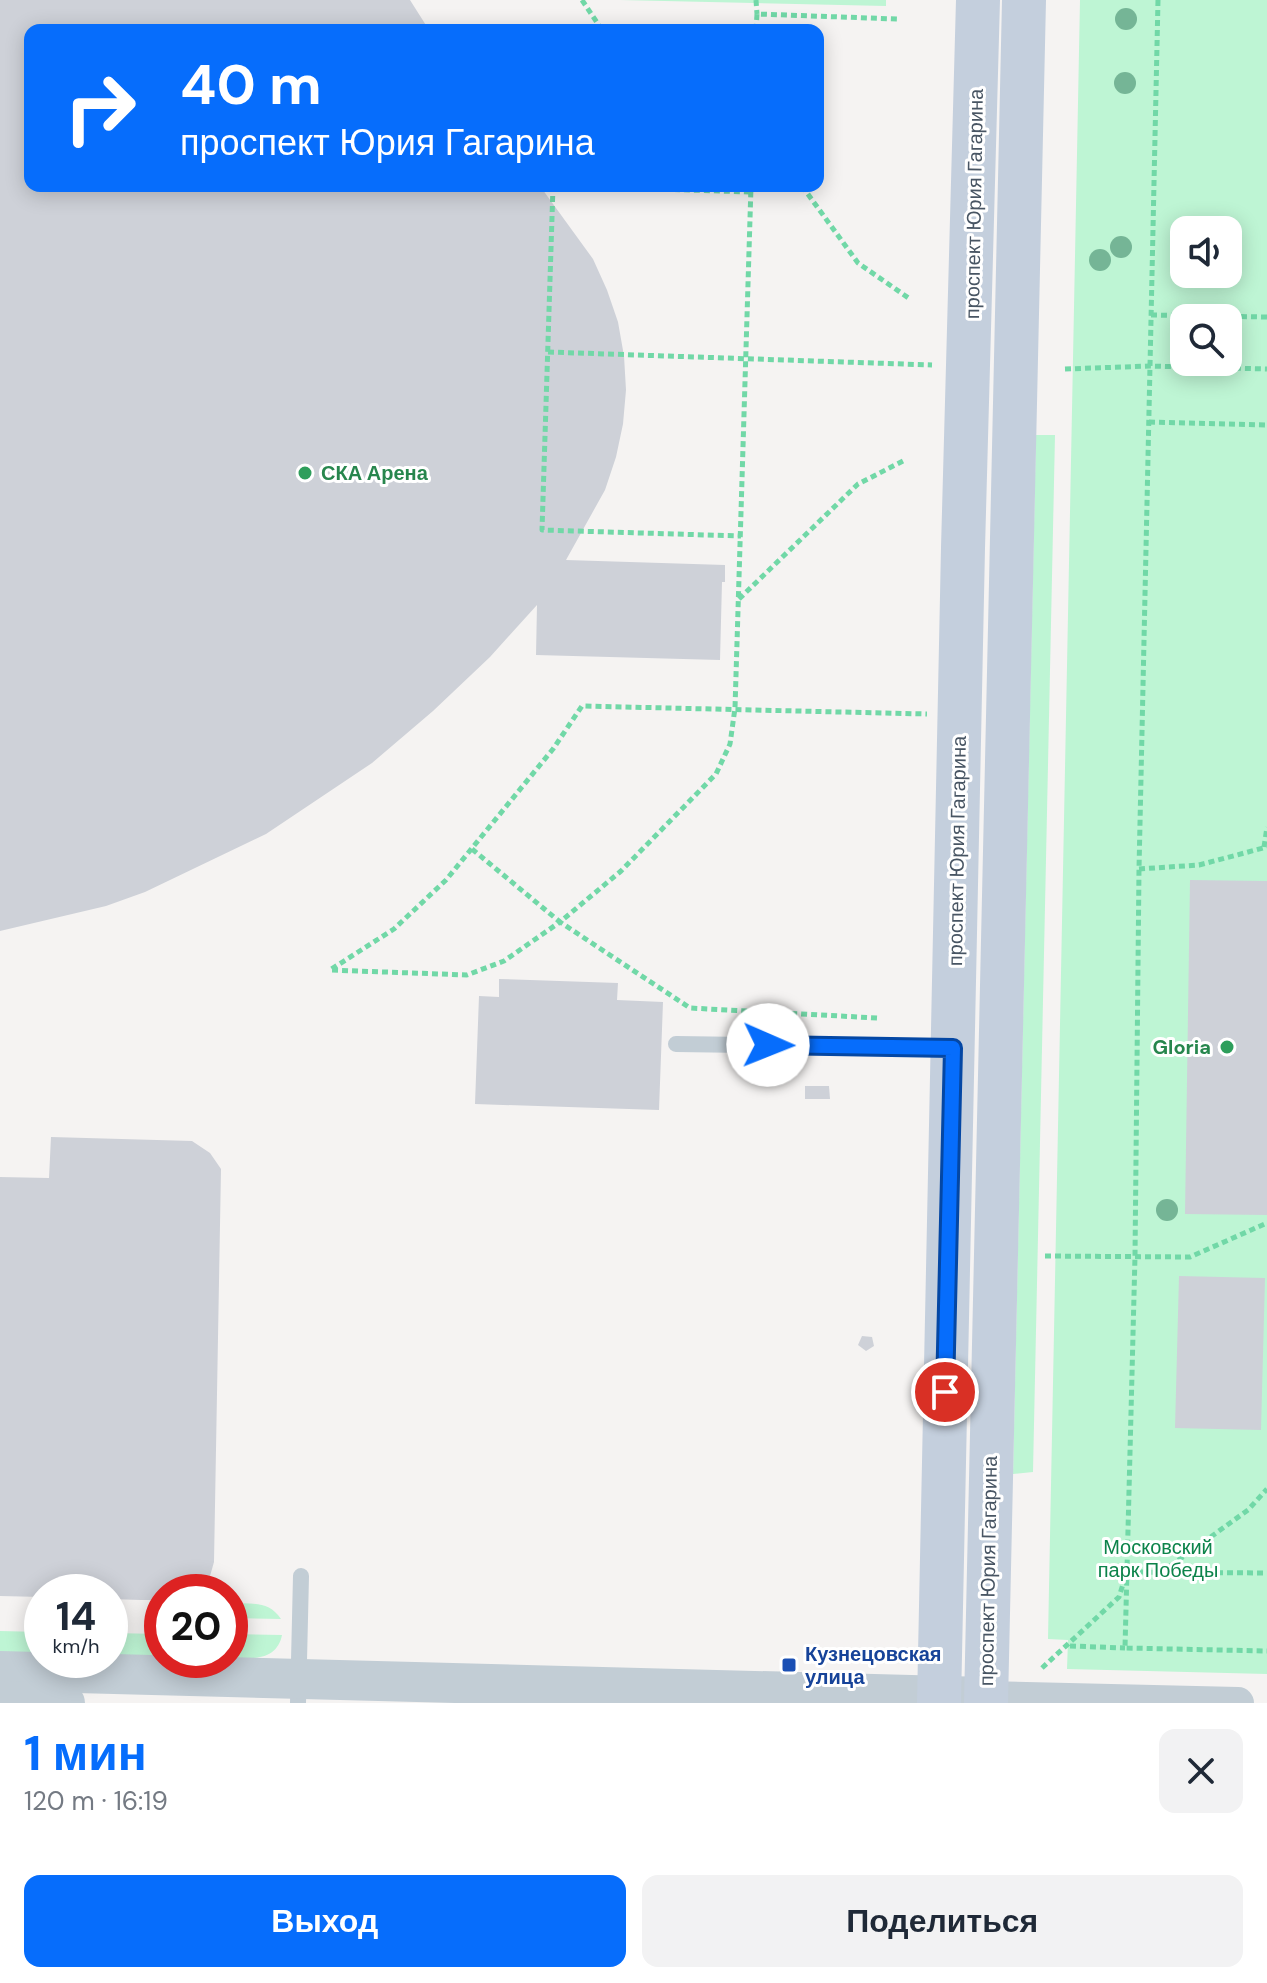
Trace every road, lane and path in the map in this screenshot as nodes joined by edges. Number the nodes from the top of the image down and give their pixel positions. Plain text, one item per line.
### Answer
1 (582, 0) edge
2 (756, 0) edge
3 (978, 0) edge
4 (1024, 0) edge
5 (1158, 0) edge
6 (757, 14) junction
7 (897, 19) dead end
8 (598, 24) edge
9 (756, 24) edge
10 (553, 192) edge
11 (751, 192) edge
12 (806, 192) edge
13 (910, 299) dead end
14 (1151, 315) junction
15 (1267, 317) edge
16 (548, 352) junction
17 (746, 359) junction
18 (941, 366) dead end
19 (1150, 366) junction
20 (1065, 369) dead end
21 (1267, 369) edge
22 (1149, 422) junction
23 (1267, 425) edge
24 (905, 460) dead end
25 (741, 536) junction
26 (739, 599) junction
27 (735, 708) junction
28 (930, 714) dead end
29 (1267, 827) edge
30 (1265, 847) edge
31 (472, 849) junction
32 (1139, 869) junction
33 (560, 922) junction
34 (877, 1018) dead end
35 (676, 1044) dead end
36 (953, 1048) junction
37 (1267, 1223) edge
38 (1045, 1256) dead end
39 (1135, 1256) junction
40 (1267, 1489) edge
41 (1127, 1572) junction
42 (1162, 1573) junction
43 (1267, 1573) edge
44 (301, 1576) dead end
45 (1068, 1646) junction
46 (1125, 1648) junction
47 (1267, 1651) edge
48 (0, 1671) edge
49 (144, 1674) edge
50 (1034, 1674) dead end
51 (215, 1678) edge
52 (298, 1690) edge
53 (516, 1693) edge
54 (939, 1699) edge
55 (986, 1700) edge
56 (0, 1701) edge
57 (65, 1703) edge
58 (1238, 1703) edge

1 - 8 path
2 - 6 path
3 - 36 main road, проспект Юрия Гагарина
4 - 55 main road, проспект Юрия Гагарина
5 - 14 path
6 - 7 path
6 - 9 path
10 - 16 path
11 - 17 path
12 - 13 path
14 - 15 path
14 - 19 path
16 - 17 path
16 - 25 path
17 - 18 path
17 - 25 path
19 - 20 path
19 - 21 path
19 - 22 path
22 - 23 path
22 - 32 path
24 - 26 path
25 - 26 path
26 - 27 path
27 - 28 path
27 - 31 path
27 - 33 path
29 - 30 path
30 - 32 path
31 - 33 path
31 - 33 path
32 - 39 path
33 - 34 path
35 - 36 lane
36 - 54 main road, проспект Юрия Гагарина
37 - 39 path
38 - 39 path
39 - 41 path
40 - 42 path
41 - 42 path
41 - 45 path
41 - 46 path
42 - 43 path
44 - 52 lane
45 - 46 path
45 - 50 path
46 - 47 path
48 - 49 street
51 - 52 street
52 - 53 street
53 - 54 street
54 - 55 street
55 - 58 street
56 - 57 street

